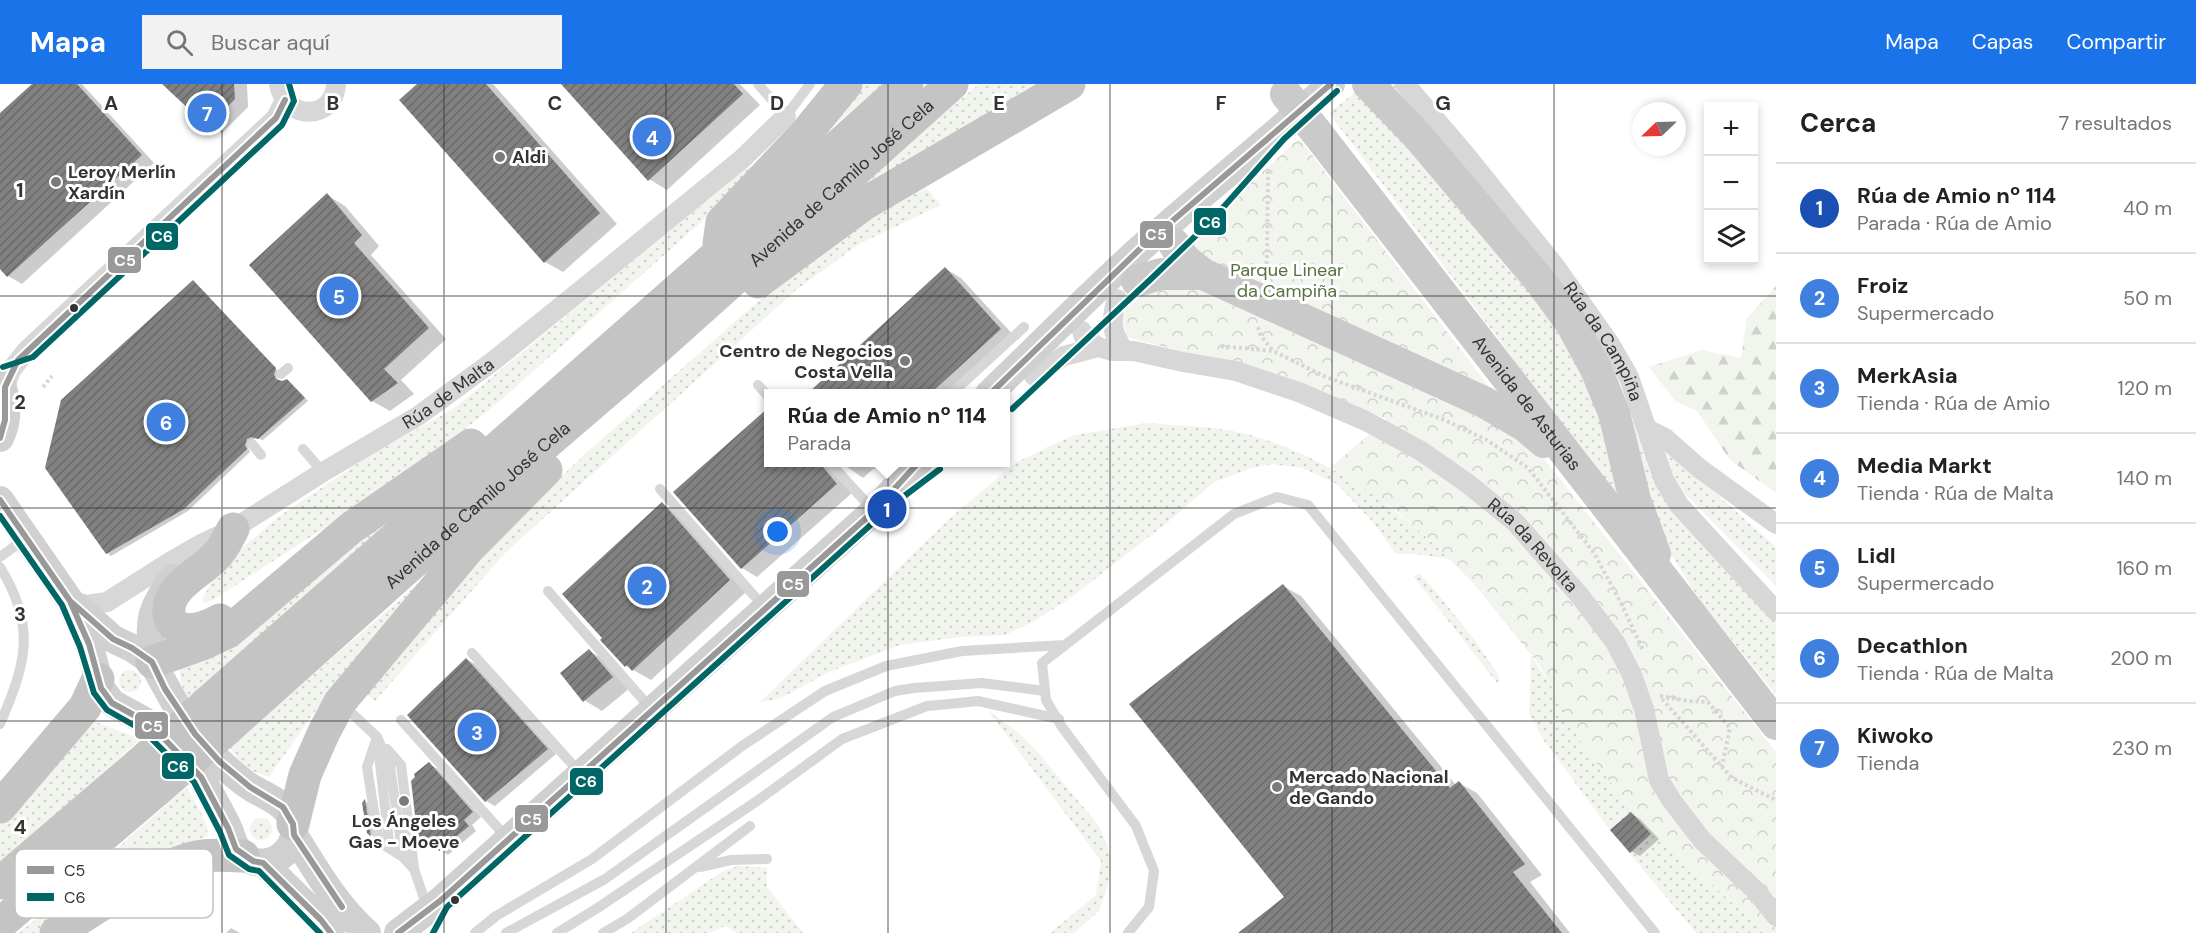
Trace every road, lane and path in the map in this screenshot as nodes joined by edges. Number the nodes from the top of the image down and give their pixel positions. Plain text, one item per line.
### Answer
1 (336, 84) edge
2 (758, 84) edge
3 (810, 84) edge
4 (846, 84) edge
5 (907, 84) edge
6 (952, 84) edge
7 (1069, 84) edge
8 (1331, 84) edge
9 (1368, 84) edge
10 (1405, 84) edge
11 (1282, 89) edge
12 (282, 92) edge
13 (786, 116) junction
14 (1278, 133) junction
15 (1268, 163) dead end
16 (1214, 185) junction
17 (1174, 244) junction
18 (717, 255) junction
19 (1203, 274) junction
20 (1126, 282) junction
21 (1263, 284) dead end
22 (720, 291) junction
23 (1024, 327) dead end
24 (1090, 339) junction
25 (1127, 348) junction
26 (27, 350) junction
27 (0, 358) edge
28 (52, 376) dead end
29 (2, 385) edge
30 (758, 385) dead end
31 (43, 387) dead end
32 (955, 389) edge
33 (1003, 389) edge
34 (1003, 389) edge
35 (1006, 389) edge
36 (764, 392) edge
37 (1647, 429) junction
38 (535, 434) junction
39 (0, 438) edge
40 (252, 444) dead end
41 (303, 449) dead end
42 (261, 455) dead end
43 (836, 467) edge
44 (914, 467) edge
45 (928, 467) edge
46 (323, 472) junction
47 (1583, 476) junction
48 (660, 489) dead end
49 (881, 503) junction
50 (2, 507) edge
51 (1776, 524) edge
52 (233, 529) junction
53 (26, 538) junction
54 (0, 557) edge
55 (0, 567) edge
56 (1663, 578) junction
57 (275, 591) junction
58 (548, 591) dead end
59 (70, 601) junction
60 (764, 607) junction
61 (1776, 611) edge
62 (1065, 645) junction
63 (472, 653) dead end
64 (152, 662) junction
65 (98, 680) junction
66 (1045, 691) junction
67 (1659, 695) dead end
68 (340, 702) junction
69 (190, 705) junction
70 (651, 710) junction
71 (1059, 719) junction
72 (401, 720) dead end
73 (0, 724) edge
74 (150, 724) dead end
75 (1776, 724) edge
76 (377, 737) junction
77 (1722, 767) dead end
78 (581, 774) junction
79 (147, 778) junction
80 (0, 807) edge
81 (750, 826) dead end
82 (293, 830) junction
83 (507, 838) junction
84 (48, 849) edge
85 (76, 849) edge
86 (213, 857) edge
87 (403, 857) junction
88 (767, 859) dead end
89 (253, 860) junction
90 (697, 868) junction
91 (414, 869) junction
92 (15, 872) edge
93 (0, 883) edge
94 (15, 909) edge
95 (430, 915) edge
96 (1776, 916) edge
97 (81, 918) edge
98 (0, 924) edge
99 (56, 933) edge
100 (331, 933) edge
101 (367, 933) edge
102 (398, 933) edge
103 (475, 933) edge
104 (506, 933) edge
105 (557, 933) edge
106 (603, 933) edge
107 (1128, 933) edge
108 (1655, 933) edge

1 - 12 street
2 - 13 lane
3 - 13 lane
4 - 18 highway
5 - 18 highway, Avenida de Camilo José Cela
6 - 22 highway, Avenida de Camilo José Cela
7 - 22 highway
8 - 14 street
9 - 56 main road
10 - 37 street, Rúa da Campiña
11 - 47 main road, Avenida de Asturias, bridge
12 - 26 street
13 - 46 street, Rúa de Malta
14 - 16 street
14 - 17 street
15 - 21 path
16 - 17 street
16 - 20 street
17 - 19 main road
17 - 20 street
18 - 38 highway, Avenida de Camilo José Cela
19 - 20 main road
19 - 47 main road
20 - 24 street
20 - 25 street
20 - 33 street
22 - 38 highway, Avenida de Camilo José Cela
23 - 32 lane
24 - 25 street, Rúa da Revolta
24 - 34 street
24 - 35 street
25 - 96 street, Rúa da Revolta
26 - 27 street
26 - 29 street
28 - 31 path
29 - 39 street
30 - 36 lane
37 - 51 street
37 - 61 street, Rúa da Campiña
38 - 57 highway
38 - 68 highway
38 - 69 highway, Avenida de Camilo José Cela
38 - 79 highway, Avenida de Camilo José Cela, bridge
40 - 42 lane
41 - 46 lane
43 - 49 lane
44 - 49 street
45 - 49 street
46 - 52 street, Rúa de Malta
47 - 56 main road, Avenida de Asturias
48 - 60 lane
49 - 60 street
50 - 53 street
52 - 57 highway
52 - 59 street, Rúa de Malta
52 - 64 street
53 - 54 lane
53 - 59 street
55 - 73 lane
56 - 75 main road, Avenida de Asturias
57 - 64 highway
58 - 70 lane
59 - 64 street
59 - 65 street
60 - 70 street
62 - 66 lane
62 - 103 lane
62 - 108 lane
63 - 78 lane
64 - 69 street
65 - 74 street
65 - 80 highway
66 - 71 lane
66 - 104 lane
67 - 77 path
68 - 76 lane
68 - 82 highway
69 - 79 highway, Avenida de Camilo José Cela, bridge
70 - 78 street
71 - 105 lane
71 - 107 lane
72 - 83 lane
76 - 87 lane
76 - 87 lane
76 - 91 lane
78 - 83 street
79 - 84 highway, Avenida de Camilo José Cela
79 - 85 highway, Avenida de Camilo José Cela
81 - 90 lane
82 - 89 street
82 - 89 street
82 - 101 street
83 - 95 street
86 - 89 highway
87 - 91 lane
88 - 90 lane
89 - 100 street
90 - 106 lane
91 - 95 lane
92 - 93 highway, Avenida de Camilo José Cela
94 - 98 highway, Avenida de Camilo José Cela
95 - 102 street
97 - 99 highway

